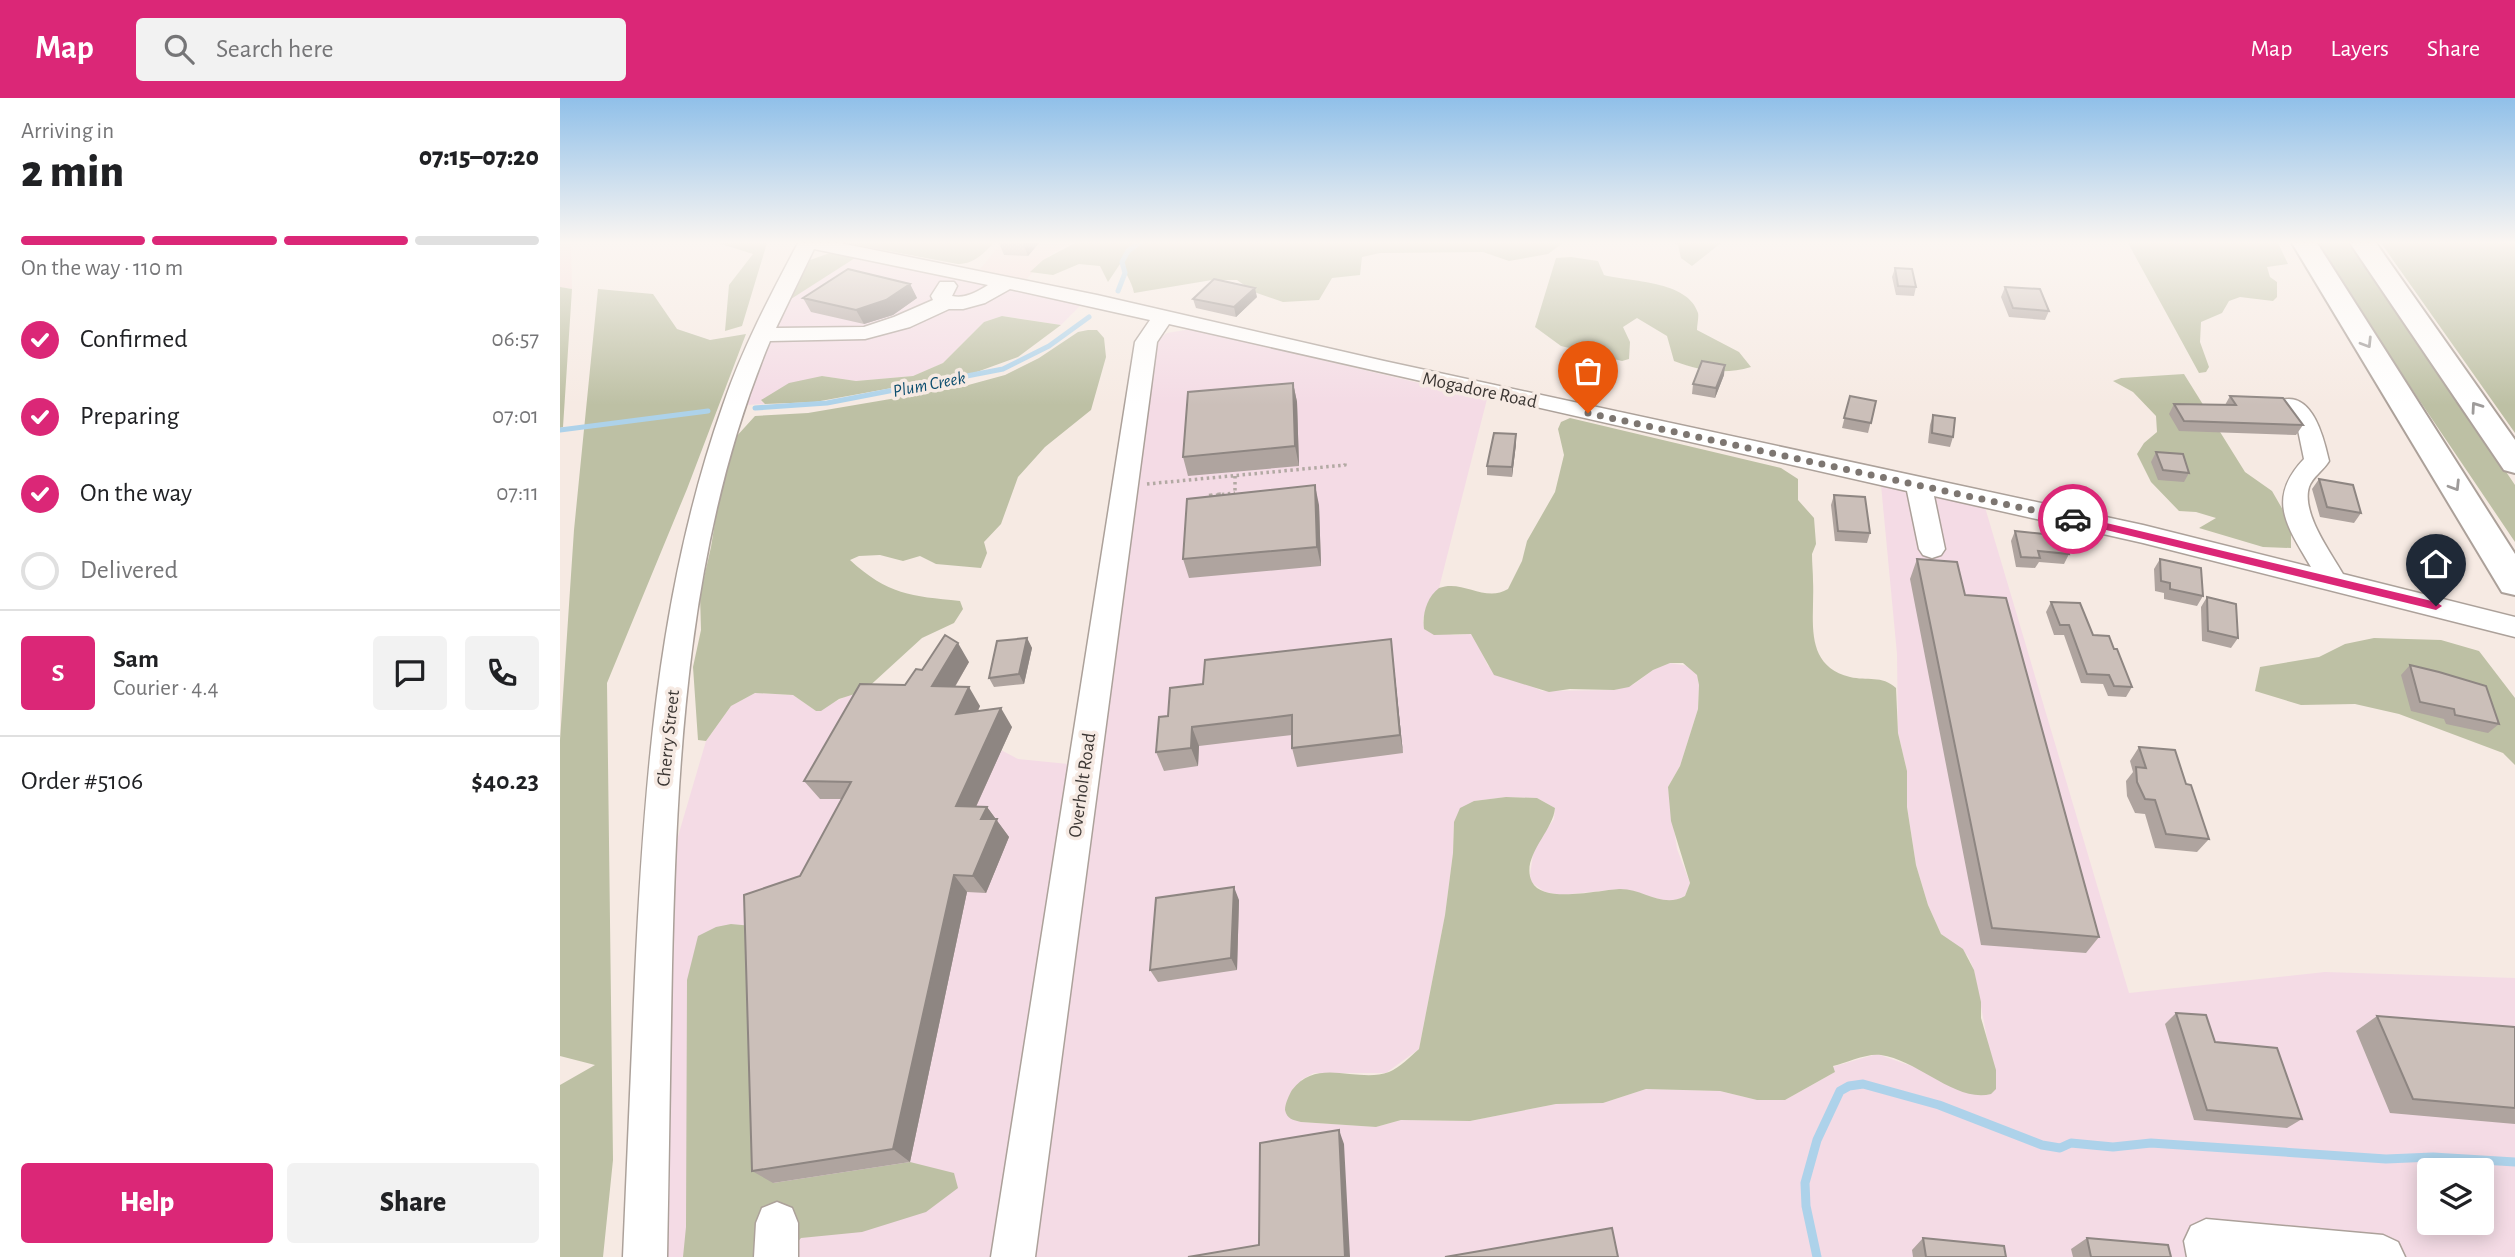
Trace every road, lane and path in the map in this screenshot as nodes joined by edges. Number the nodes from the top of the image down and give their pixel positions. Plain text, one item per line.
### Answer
1 (782, 297) edge
2 (942, 297) edge
3 (981, 297) edge
4 (1074, 297) edge
5 (2338, 297) edge
6 (2400, 297) edge
7 (946, 302) junction
8 (1163, 317) junction
9 (762, 335) junction
10 (2290, 405) edge
11 (1345, 461) dead end
12 (2515, 463) edge
13 (1235, 476) junction
14 (1146, 485) dead end
15 (1919, 485) junction
16 (1235, 493) junction
17 (1199, 498) edge
18 (1235, 503) edge
19 (1932, 549) dead end
20 (2332, 579) junction
21 (2515, 583) edge
22 (2515, 626) edge
23 (645, 1257) edge
24 (1013, 1257) edge
25 (2209, 1257) edge
26 (2383, 1257) edge

1 - 9 street, Cherry Street
2 - 7 street
3 - 7 street
4 - 8 street, Mogadore Road
5 -> 21 main road
12 -> 6 main road
7 - 9 street
8 - 15 street, Mogadore Road
8 - 24 street, Overholt Road
9 - 23 street, Cherry Street
10 - 20 street
11 - 13 path
13 - 14 path
13 - 16 path
15 - 19 street
15 - 20 street, Mogadore Road
16 - 17 path
16 - 18 path
20 - 22 street, Mogadore Road
25 - 26 street

